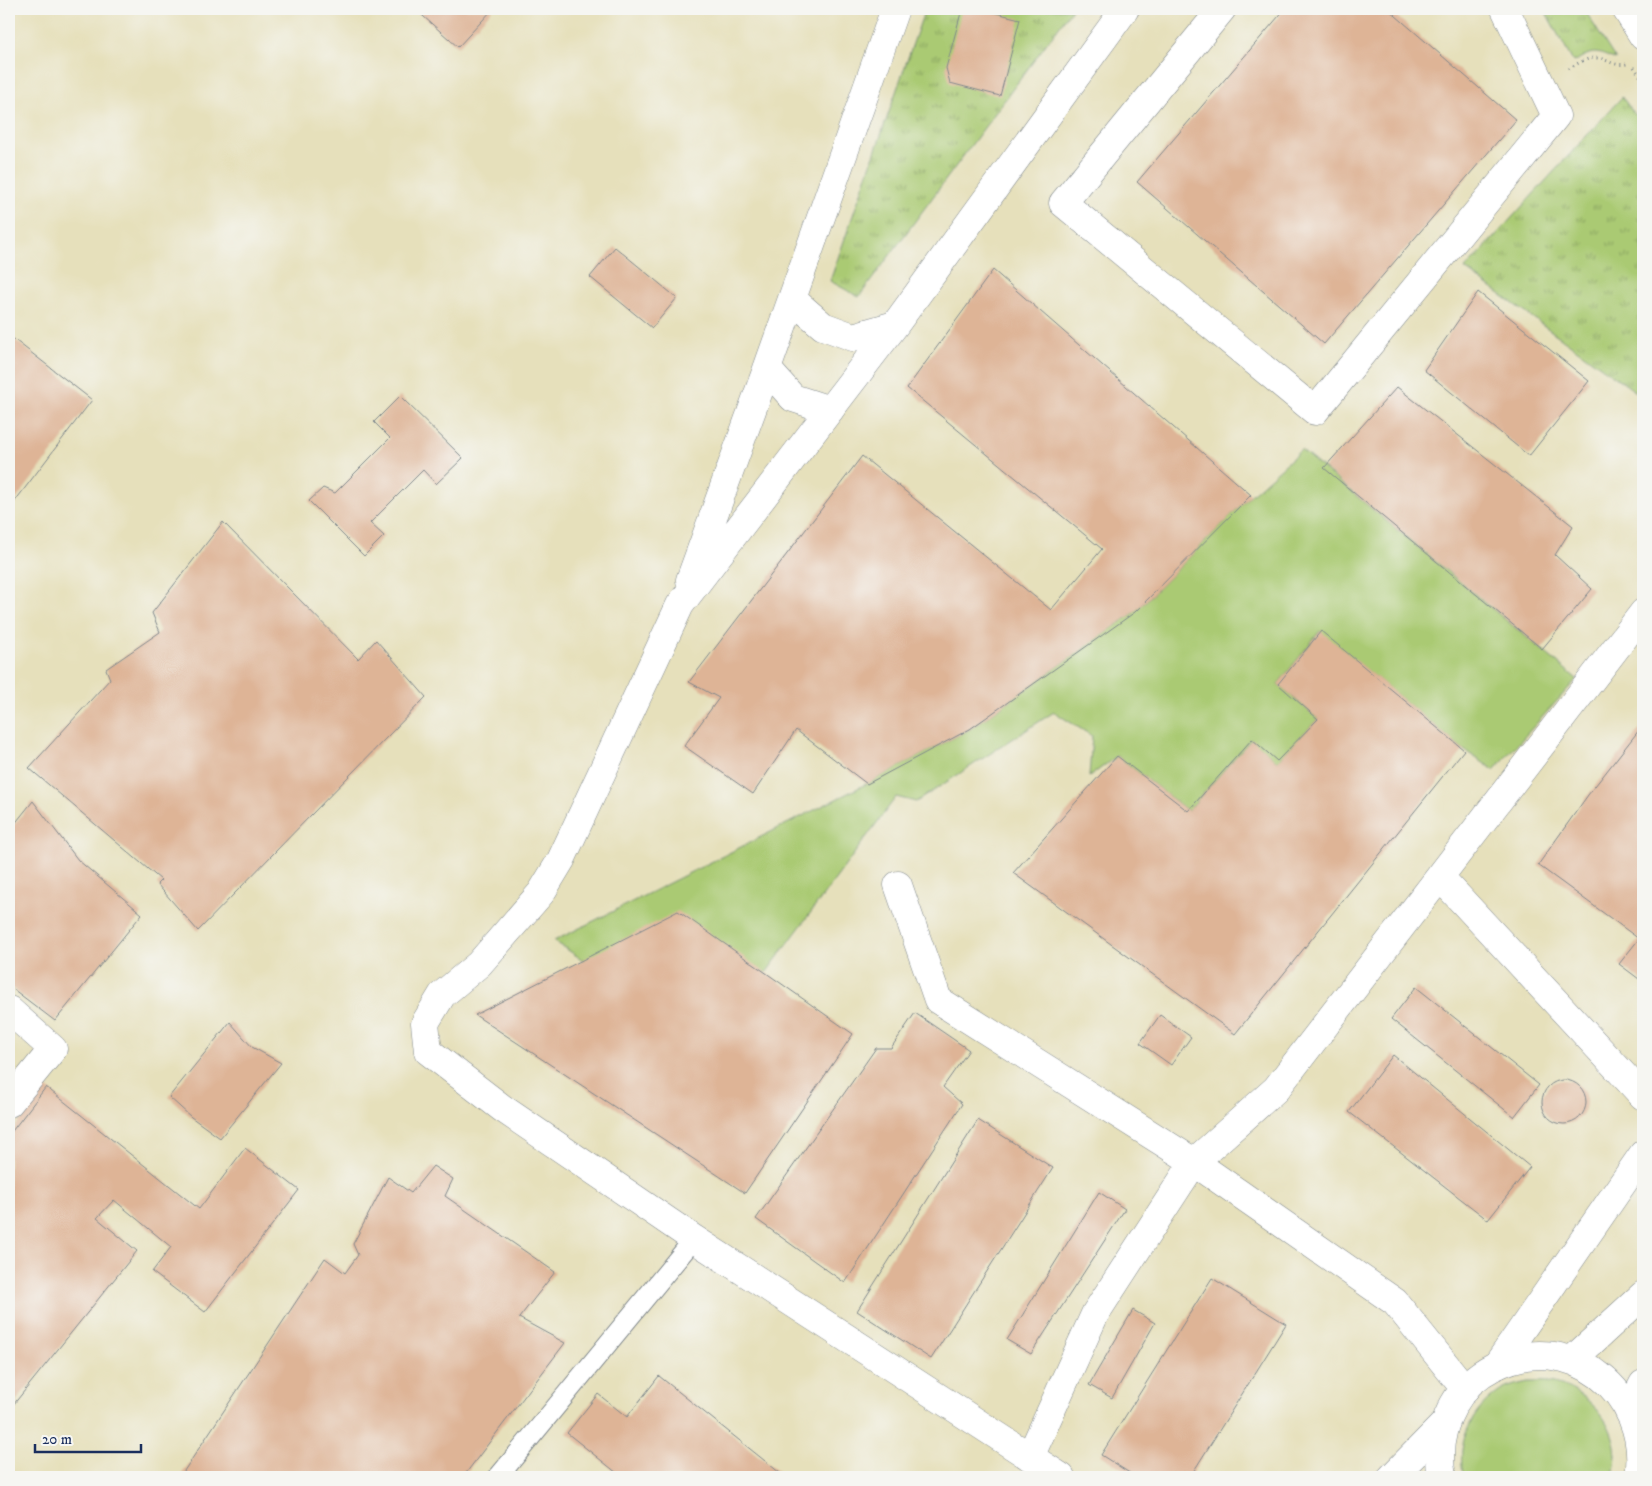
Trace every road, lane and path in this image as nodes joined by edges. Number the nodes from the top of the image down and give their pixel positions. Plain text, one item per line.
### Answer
1 (895, 9) edge
2 (1125, 9) edge
3 (1222, 9) edge
4 (1505, 9) edge
5 (1626, 9) edge
6 (1643, 36) edge
7 (1632, 63) dead end
8 (1542, 85) junction
9 (792, 299) junction
10 (896, 325) junction
11 (767, 369) junction
12 (830, 410) junction
13 (680, 605) junction
14 (1643, 613) edge
15 (1440, 877) junction
16 (898, 885) dead end
17 (9, 1010) edge
18 (1643, 1096) edge
19 (9, 1103) edge
20 (1643, 1154) edge
21 (1194, 1162) junction
22 (694, 1239) junction
23 (1643, 1295) edge
24 (1572, 1360) junction
25 (1497, 1365) junction
26 (1643, 1384) edge
27 (1465, 1389) junction
28 (1630, 1410) junction
29 (1445, 1423) junction
30 (1030, 1457) junction
31 (1641, 1458) edge
32 (498, 1477) edge
33 (1061, 1477) edge
34 (1392, 1477) edge
35 (1442, 1477) edge

1 - 9 street
2 - 10 street
3 - 8 street
4 - 8 street
5 - 6 street
7 - 8 path
9 - 10 street
9 - 11 street
10 - 12 street
11 - 12 street
11 - 13 street
12 - 13 street
13 - 22 street
14 - 15 street
15 - 18 street
15 - 21 street
16 - 21 street
17 - 19 street
20 - 25 street
21 - 27 street
21 - 30 street
22 - 30 street
22 - 32 lane
23 - 24 street
24 - 25 street
24 - 28 street
25 - 27 street
26 - 28 street
27 - 29 street
28 - 31 street
29 - 34 street
29 - 35 street
30 - 33 street

